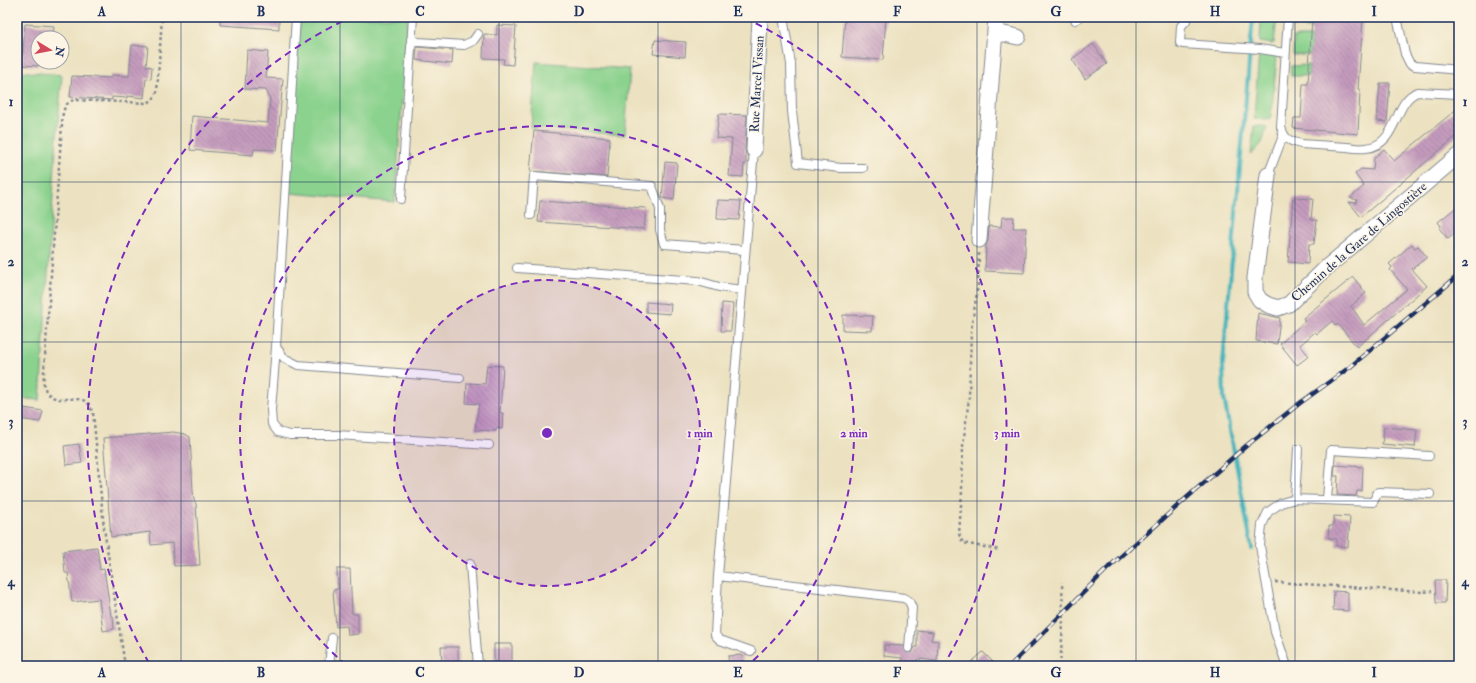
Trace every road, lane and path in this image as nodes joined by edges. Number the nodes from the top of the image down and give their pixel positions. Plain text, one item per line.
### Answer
1 (162, 17) edge
2 (296, 17) edge
3 (413, 17) edge
4 (760, 17) edge
5 (783, 17) edge
6 (1186, 17) edge
7 (1288, 17) edge
8 (1397, 17) edge
9 (996, 24) edge
10 (478, 34) dead end
11 (1018, 37) dead end
12 (411, 39) junction
13 (1285, 53) junction
14 (1459, 70) edge
15 (1459, 94) edge
16 (1283, 136) junction
17 (754, 150) joint
18 (1459, 155) edge
19 (863, 168) dead end
20 (1268, 174) joint
21 (401, 200) dead end
22 (530, 214) dead end
23 (979, 240) joint
24 (745, 250) junction
25 (517, 268) dead end
26 (742, 290) junction
27 (276, 347) junction
28 (460, 378) dead end
29 (490, 445) dead end
30 (1298, 449) dead end
31 (1429, 456) dead end
32 (1430, 494) dead end
33 (1295, 499) junction
34 (1327, 499) junction
35 (1000, 550) dead end
36 (470, 564) dead end
37 (718, 576) junction
38 (1062, 582) dead end
39 (1266, 582) junction
40 (1432, 591) dead end
41 (332, 638) dead end
42 (909, 648) dead end
43 (751, 650) dead end
44 (125, 666) edge
45 (329, 666) edge
46 (478, 666) edge
47 (1060, 666) edge
48 (1287, 666) edge

1 - 44 path
2 - 27 lane
3 - 12 lane
4 - 17 street, Rue Marcel Vissan
5 - 19 lane
6 - 13 lane
7 - 13 lane
8 - 14 lane
9 - 11 street
9 - 23 street
10 - 12 lane
12 - 21 lane
13 - 16 lane
15 - 16 lane
16 - 20 lane
17 - 24 lane
18 - 20 street, Chemin de la Gare de Lingostière
22 - 24 lane
23 - 35 path
24 - 26 lane
25 - 26 lane
26 - 37 lane
27 - 28 lane
27 - 29 lane
30 - 33 lane
31 - 34 lane
32 - 34 lane
33 - 34 lane
33 - 39 lane
36 - 46 lane
37 - 42 lane
37 - 43 lane
38 - 47 path
39 - 40 path
39 - 48 lane
41 - 45 lane

